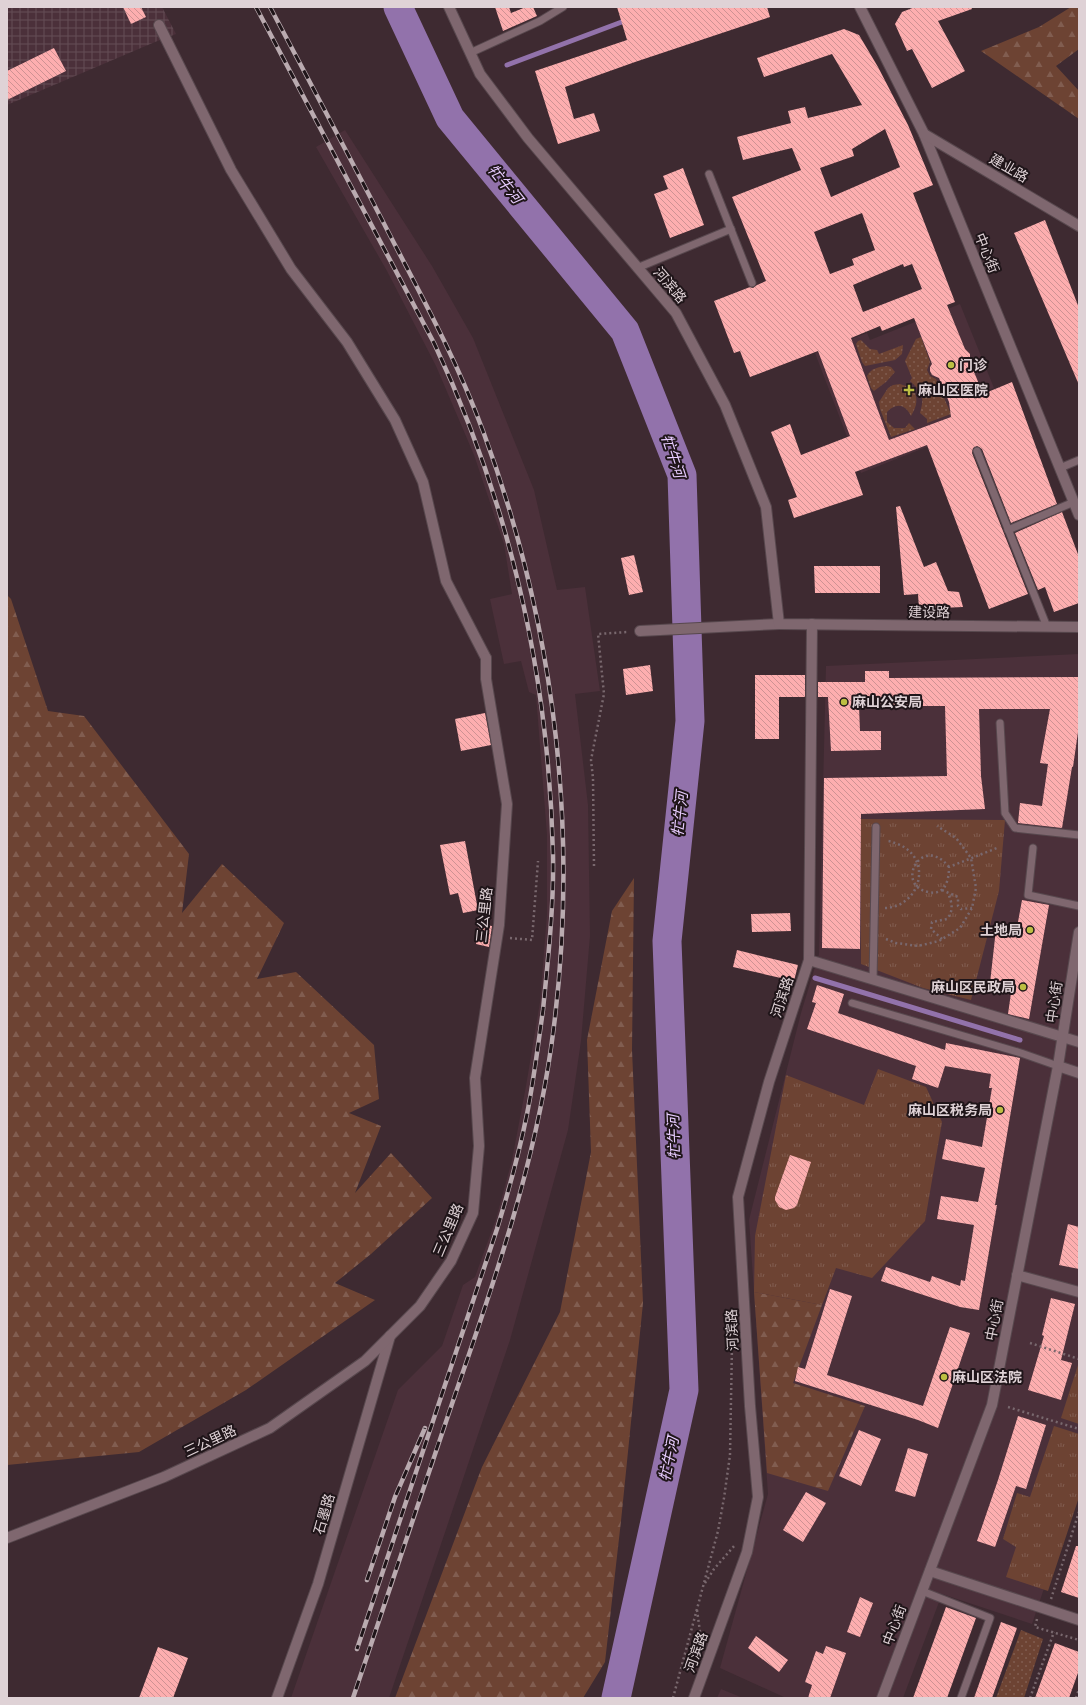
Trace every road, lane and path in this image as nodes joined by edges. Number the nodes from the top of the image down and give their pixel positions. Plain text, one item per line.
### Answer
1 (449, 7) edge
2 (563, 7) edge
3 (871, 7) edge
4 (860, 9) edge
5 (159, 25) dead end
6 (470, 53) junction
7 (924, 134) junction
8 (709, 174) dead end
9 (1079, 226) edge
10 (731, 229) junction
11 (638, 268) junction
12 (752, 283) dead end
13 (977, 451) dead end
14 (1079, 460) edge
15 (1060, 468) junction
16 (1074, 502) junction
17 (1079, 515) edge
18 (1008, 530) junction
19 (779, 624) junction
20 (812, 624) junction
21 (1047, 627) junction
22 (1079, 627) edge
23 (640, 630) joint
24 (1000, 723) dead end
25 (937, 826) dead end
26 (876, 827) dead end
27 (1079, 835) edge
28 (876, 840) junction
29 (997, 848) dead end
30 (1033, 848) dead end
31 (971, 858) junction
32 (538, 861) dead end
33 (918, 861) junction
34 (594, 866) dead end
35 (949, 867) junction
36 (942, 890) junction
37 (948, 893) junction
38 (1079, 906) edge
39 (874, 908) junction
40 (972, 908) junction
41 (1079, 932) edge
42 (874, 934) junction
43 (497, 937) junction
44 (942, 939) junction
45 (809, 960) junction
46 (873, 980) junction
47 (852, 1003) dead end
48 (1063, 1037) junction
49 (1079, 1042) edge
50 (1058, 1066) junction
51 (1079, 1073) edge
52 (1017, 1275) junction
53 (1079, 1292) edge
54 (390, 1336) junction
55 (732, 1338) dead end
56 (1030, 1343) dead end
57 (1079, 1358) edge
58 (1008, 1407) dead end
59 (1079, 1429) edge
60 (1079, 1512) edge
61 (7, 1538) edge
62 (738, 1541) dead end
63 (930, 1571) junction
64 (703, 1585) junction
65 (922, 1591) junction
66 (1044, 1608) junction
67 (1079, 1620) edge
68 (1054, 1632) junction
69 (1079, 1640) edge
70 (1079, 1689) edge
71 (277, 1698) edge
72 (672, 1698) edge
73 (694, 1698) edge
74 (882, 1698) edge
75 (961, 1698) edge
76 (1030, 1698) edge
77 (1076, 1698) edge

1 - 6 street, 河滨路
2 - 6 lane
3 - 4 street
4 - 7 street, 中心街
5 - 43 street, 三公里路
6 - 11 street, 河滨路
7 - 9 street, 建业路
7 - 15 street, 中心街
8 - 10 lane
10 - 11 lane
10 - 12 lane
11 - 19 street, 河滨路
13 - 18 lane
14 - 15 lane
15 - 16 street, 中心街
16 - 17 street, 中心街
16 - 18 lane
18 - 21 lane
19 - 20 street, 建设路
19 - 23 street, 建设路
20 - 21 street, 建设路
20 - 45 street, 河滨路
21 - 22 street, 建设路
23 - 34 path
24 - 27 lane
25 - 31 path
26 - 28 lane
28 - 33 path
28 - 39 lane
29 - 31 path
30 - 38 lane
31 - 35 path
31 - 40 path
32 - 43 path
33 - 35 path
33 - 36 path
33 - 39 path
35 - 36 path
36 - 37 path
37 - 40 path
37 - 44 path
39 - 42 lane
40 - 44 path
41 - 48 street, 中心街
42 - 44 path
42 - 46 lane
43 - 54 street, 三公里路
45 - 46 street
45 - 73 street, 河滨路
46 - 48 street
47 - 50 lane
48 - 49 street
48 - 50 street, 中心街
50 - 51 street
50 - 52 street, 中心街
52 - 53 street
52 - 63 street, 中心街
54 - 61 street, 三公里路
54 - 71 street, 石墨路
55 - 64 path
56 - 57 path
58 - 59 path
60 - 66 path
62 - 64 path
63 - 65 street, 中心街
63 - 66 street
64 - 72 path
65 - 74 street, 中心街
65 - 75 lane
66 - 67 street
66 - 68 path
68 - 69 path
68 - 76 path
70 - 77 path

